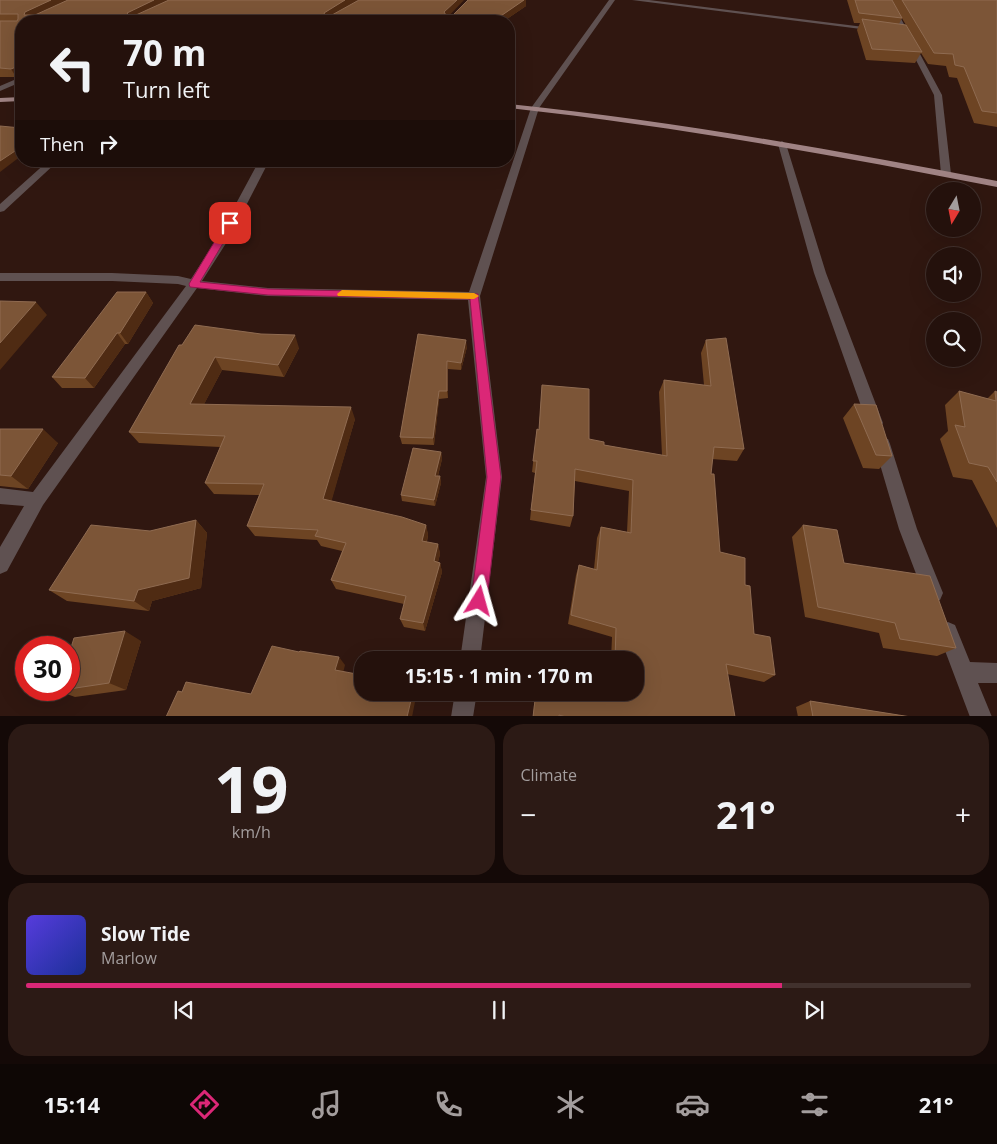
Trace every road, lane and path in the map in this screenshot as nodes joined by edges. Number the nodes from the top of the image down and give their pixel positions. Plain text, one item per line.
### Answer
1 (612, 0) edge
2 (635, 0) edge
3 (888, 0) edge
4 (886, 30) edge
5 (896, 31) edge
6 (905, 32) junction
7 (15, 82) edge
8 (0, 89) edge
9 (15, 99) edge
10 (0, 100) edge
11 (515, 106) edge
12 (535, 108) junction
13 (782, 144) junction
14 (47, 167) edge
15 (261, 167) edge
16 (946, 174) junction
17 (997, 184) edge
18 (0, 209) edge
19 (0, 277) edge
20 (194, 284) junction
21 (474, 296) junction
22 (0, 496) edge
23 (36, 500) junction
24 (0, 565) edge
25 (471, 651) edge
26 (964, 672) junction
27 (997, 673) edge
28 (464, 701) edge
29 (462, 716) edge
30 (981, 716) edge

1 - 12 street
2 - 4 street
3 - 6 street
5 - 6 street
6 - 16 street
7 - 8 street
9 - 10 main road
11 - 12 main road
12 - 13 main road
12 - 21 street
13 - 16 main road
13 - 26 street
14 - 18 street
15 - 20 street
16 - 17 main road
19 - 20 street
20 - 21 street
20 - 23 street
21 - 25 street
22 - 23 street
23 - 24 street
26 - 27 street
26 - 30 street
28 - 29 street

